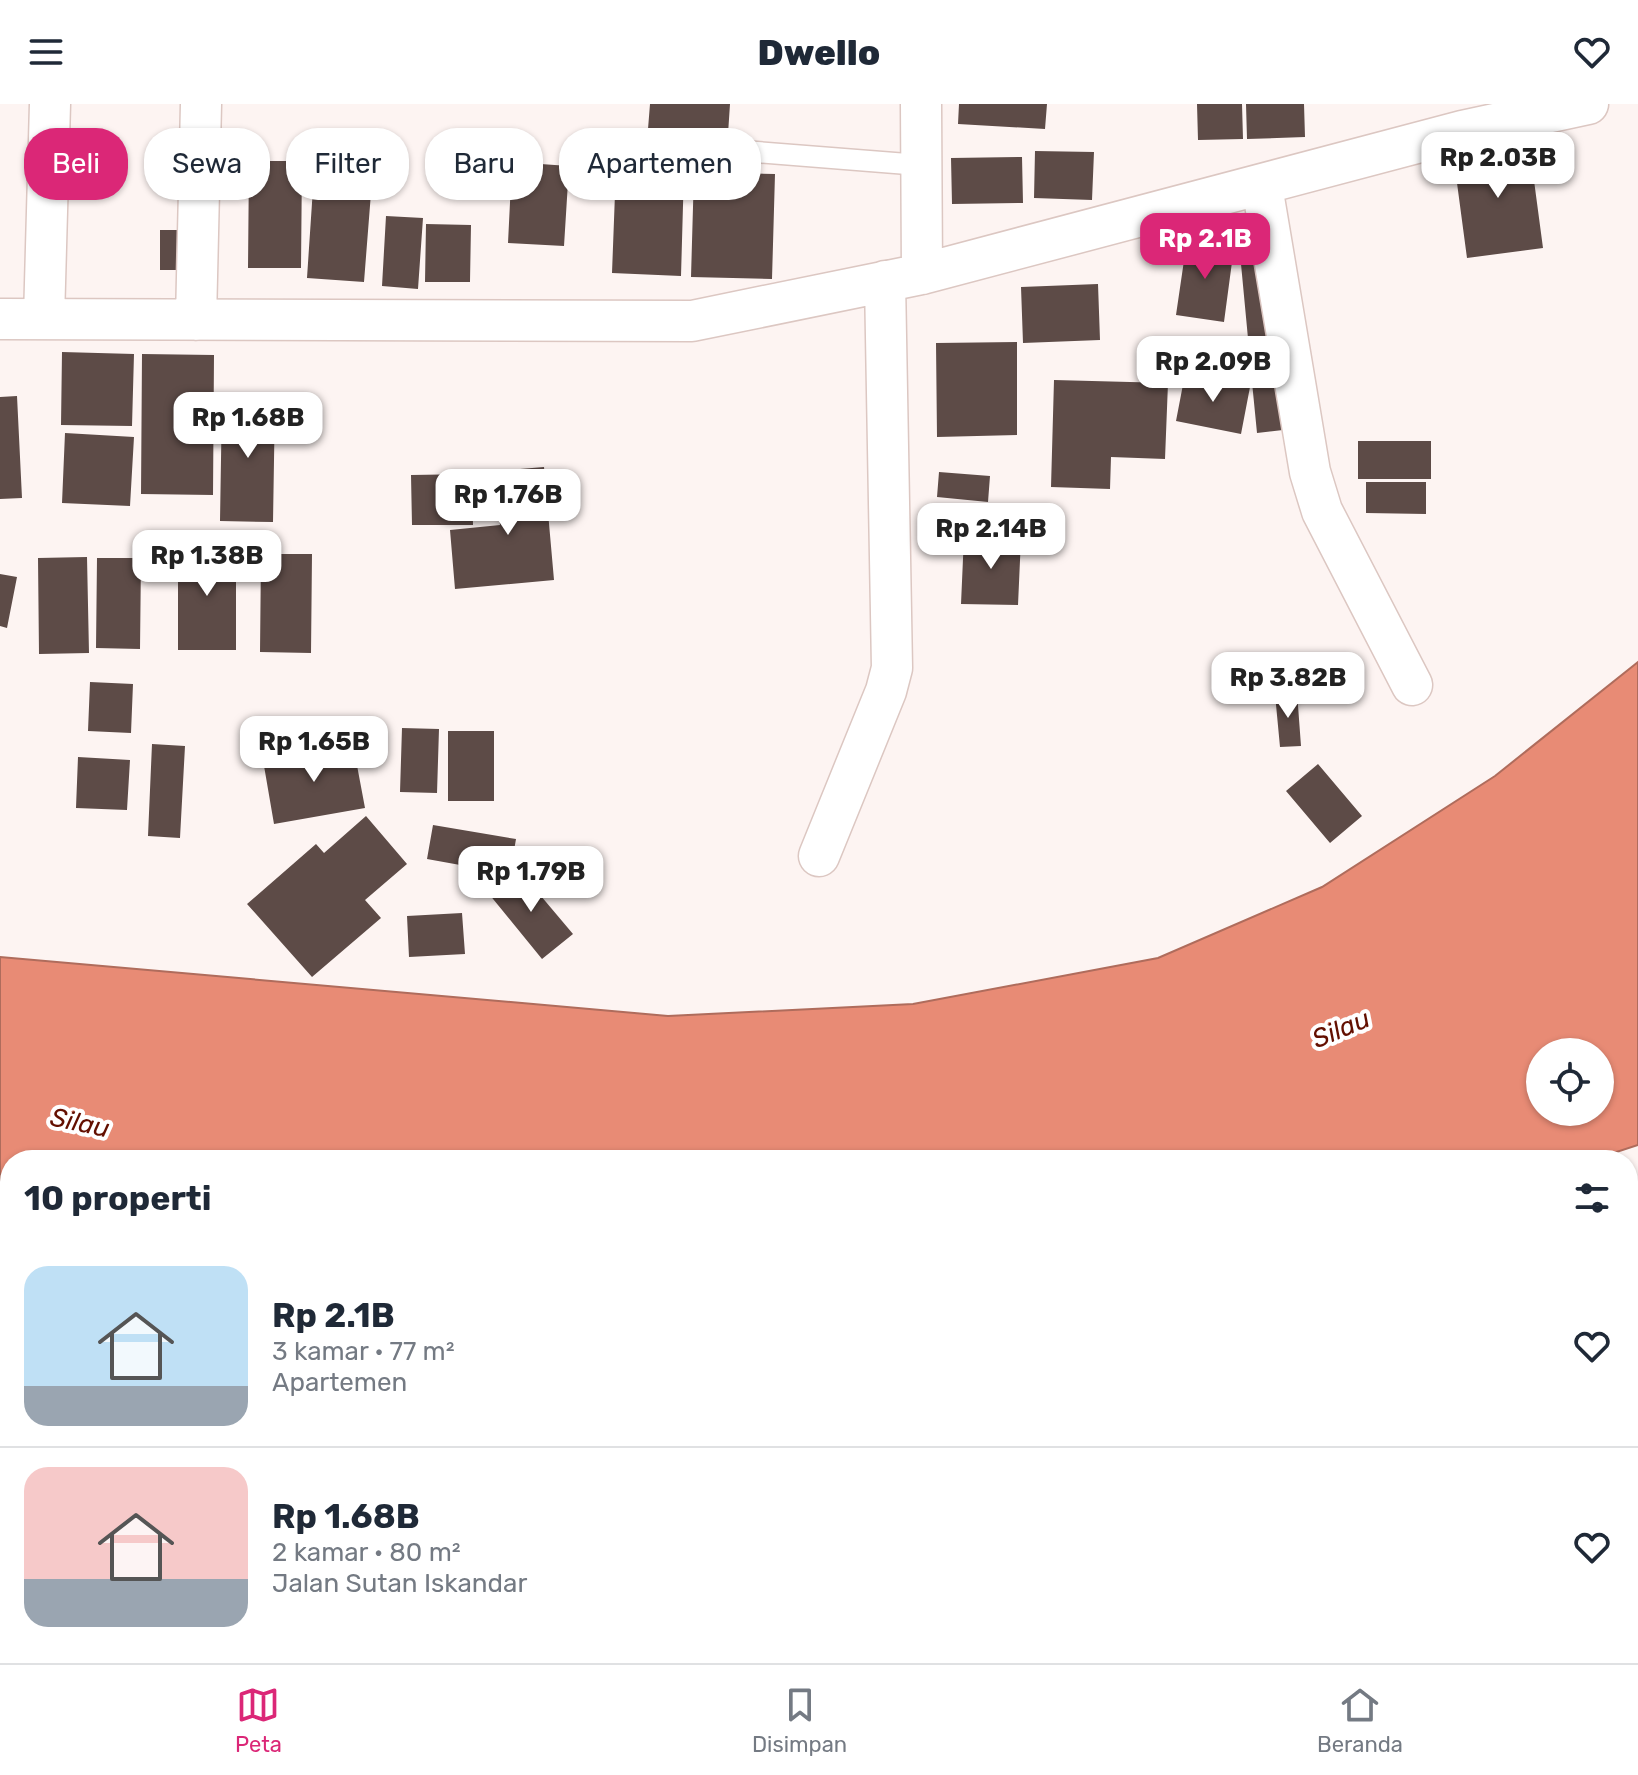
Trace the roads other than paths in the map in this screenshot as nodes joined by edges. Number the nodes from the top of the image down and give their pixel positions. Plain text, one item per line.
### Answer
1 (50, 104) edge
2 (201, 104) edge
3 (921, 104) edge
4 (1588, 104) edge
5 (761, 152) edge
6 (920, 165) junction
7 (1262, 186) junction
8 (903, 278) junction
9 (0, 319) edge
10 (44, 319) junction
11 (196, 320) junction
12 (1412, 685) dead end
13 (819, 856) dead end

1 - 10 street
2 - 11 street
3 - 6 street
4 - 7 street
5 - 6 lane
6 - 8 street
7 - 8 street
7 - 12 street
8 - 11 street
8 - 13 street
9 - 10 street
10 - 11 street

